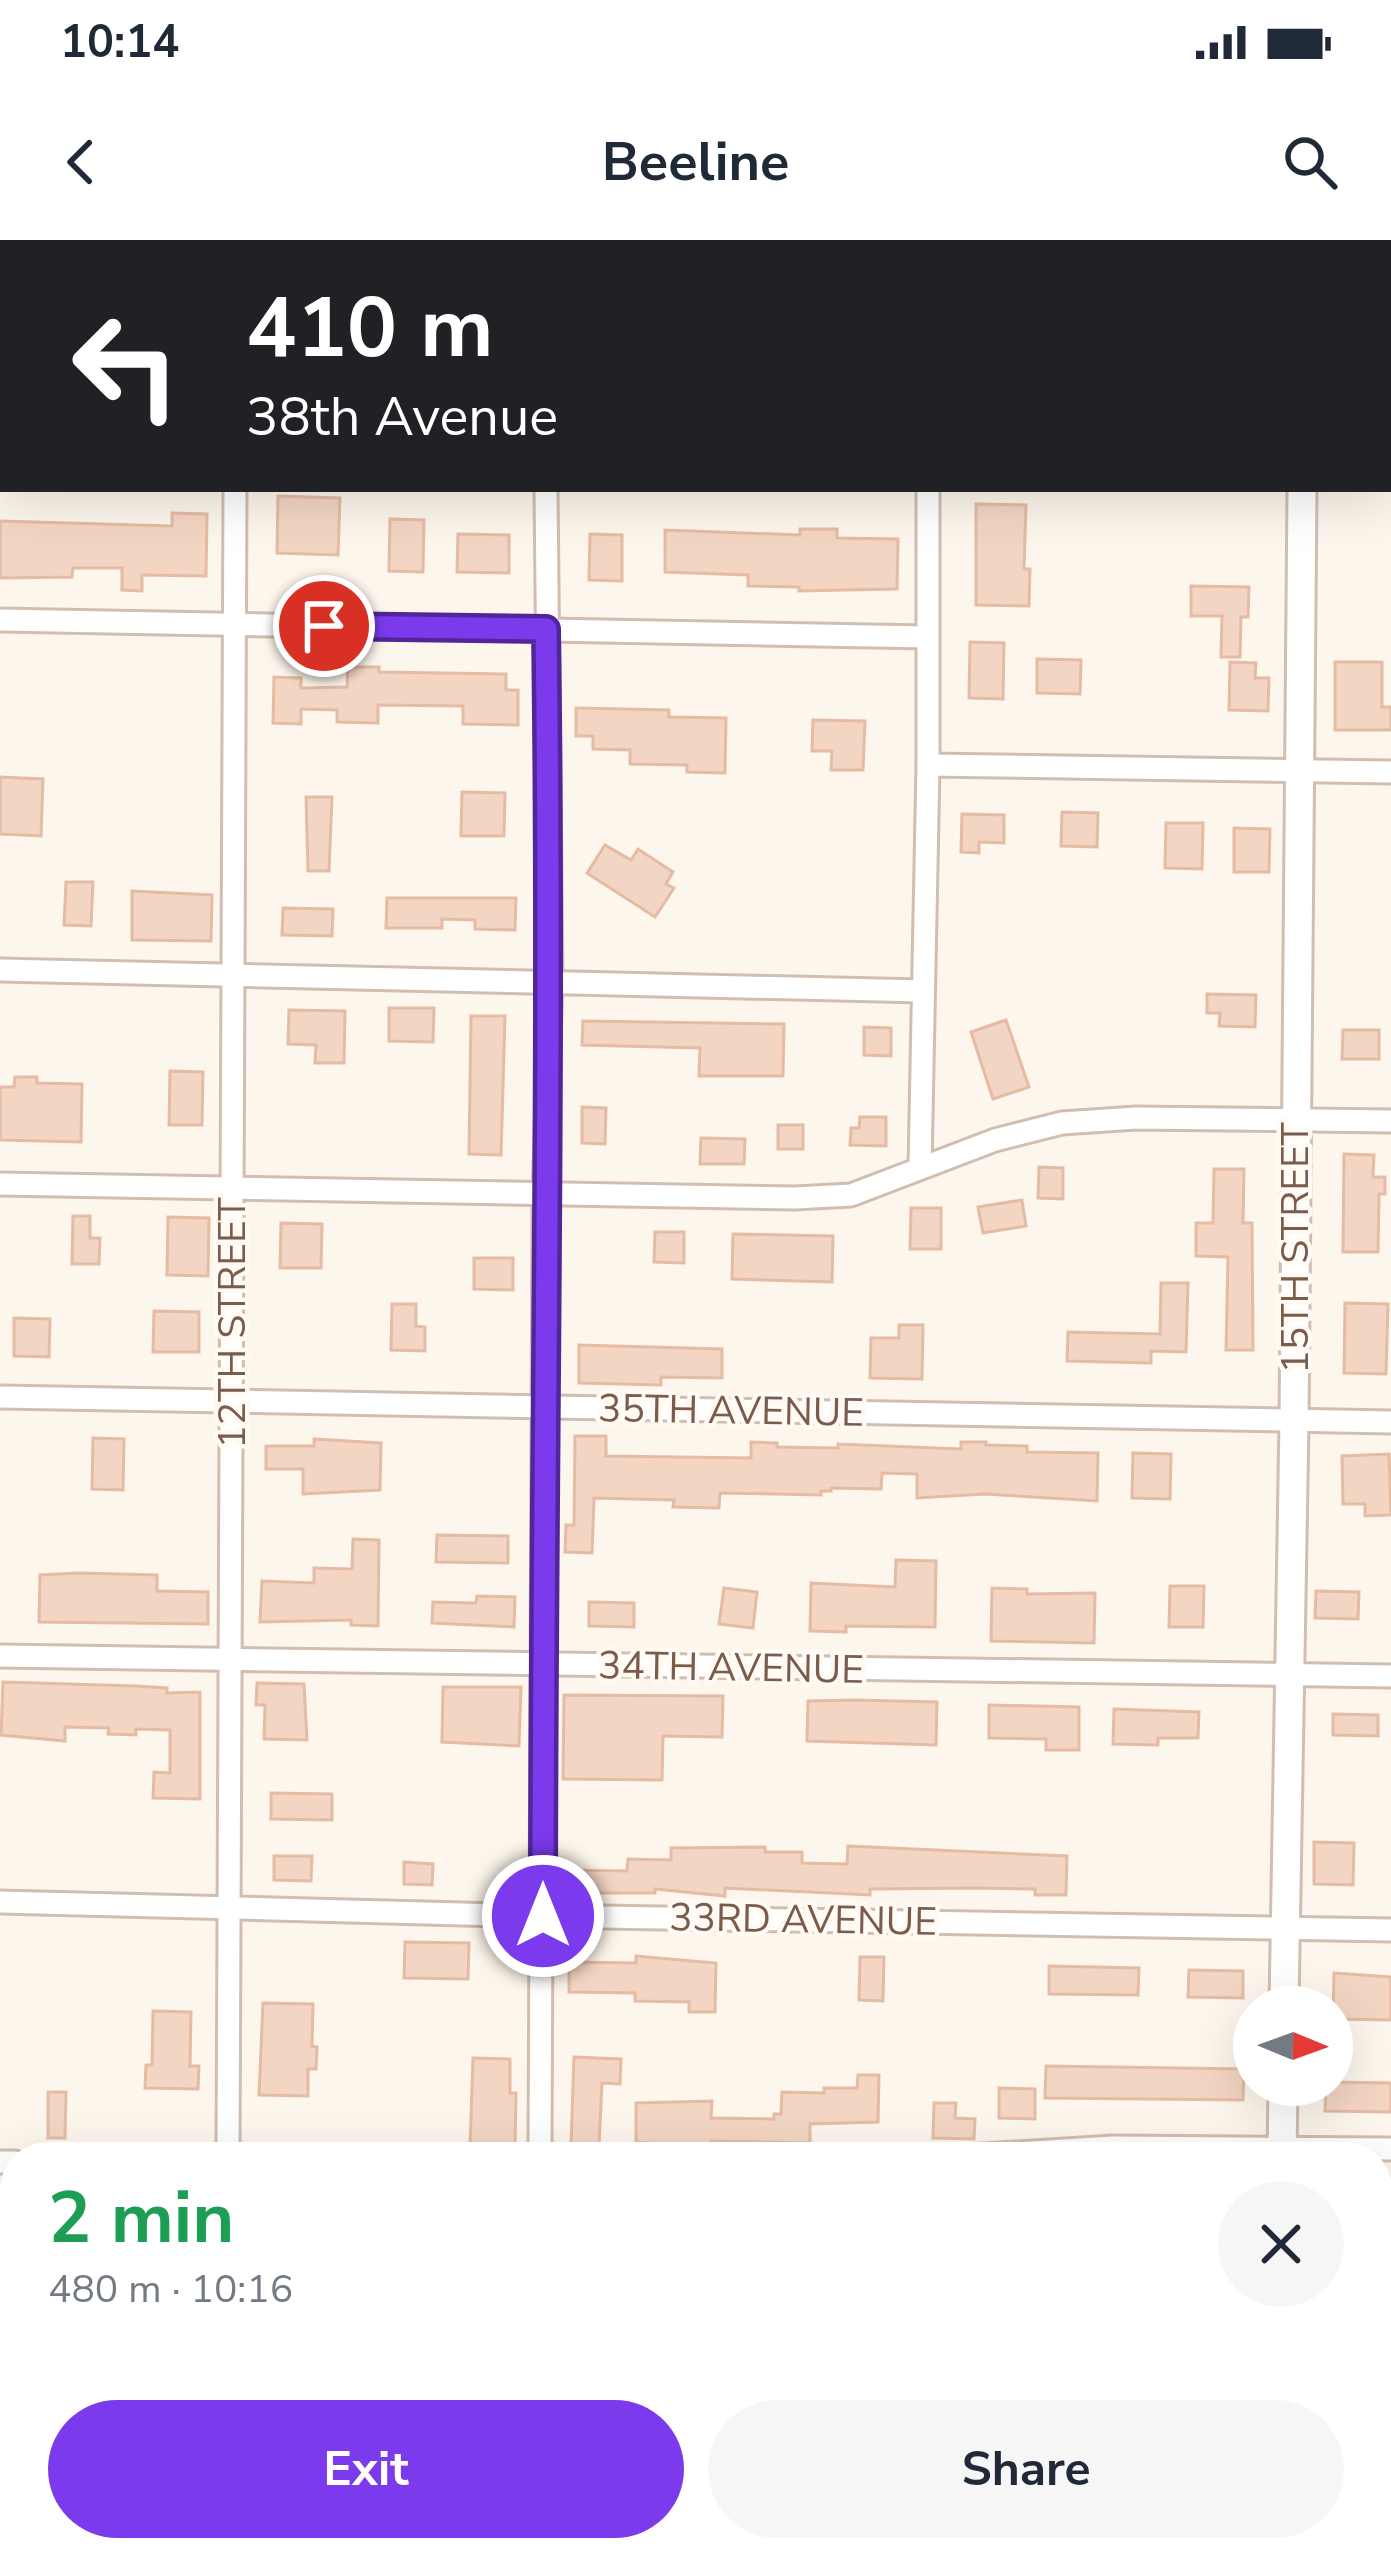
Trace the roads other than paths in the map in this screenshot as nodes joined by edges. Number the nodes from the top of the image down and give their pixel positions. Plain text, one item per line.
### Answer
1 (235, 492) edge
2 (546, 492) edge
3 (928, 492) edge
4 (1301, 492) edge
5 (0, 620) edge
6 (235, 626) junction
7 (546, 629) junction
8 (926, 637) junction
9 (928, 765) junction
10 (1300, 771) junction
11 (1391, 772) edge
12 (0, 970) edge
13 (235, 978) junction
14 (550, 982) junction
15 (923, 991) junction
16 (1295, 1119) junction
17 (1391, 1121) edge
18 (920, 1167) junction
19 (0, 1184) edge
20 (232, 1188) junction
21 (544, 1196) junction
22 (0, 1397) edge
23 (232, 1402) junction
24 (544, 1408) junction
25 (1294, 1420) junction
26 (1391, 1422) edge
27 (0, 1656) edge
28 (231, 1662) junction
29 (543, 1666) junction
30 (1288, 1674) junction
31 (1391, 1676) edge
32 (0, 1902) edge
33 (230, 1905) junction
34 (543, 1916) junction
35 (1285, 1928) junction
36 (1391, 1930) edge
37 (1284, 1986) edge
38 (1283, 2106) edge
39 (228, 2142) edge
40 (540, 2142) edge
41 (1282, 2142) edge

1 - 6 street, 12TH STREET
2 - 7 street
3 - 8 street
4 - 10 street, 15TH STREET
5 - 6 street
6 - 7 street
6 - 13 street, 12TH STREET
7 - 8 street
7 - 14 street
8 - 9 street
9 - 10 street
9 - 15 street
10 - 11 street
10 - 16 street, 15TH STREET
12 - 13 street
13 - 14 street
13 - 20 street, 12TH STREET
14 - 15 street
14 - 21 street
15 - 18 street
16 - 17 street
16 - 18 street
16 - 25 street, 15TH STREET
18 - 21 street
19 - 20 street
20 - 21 street
20 - 23 street, 12TH STREET
21 - 24 street
22 - 23 street, 35TH AVENUE
23 - 24 street, 35TH AVENUE
23 - 28 street, 12TH STREET
24 - 25 street, 35TH AVENUE
24 - 29 street
25 - 26 street, 35TH AVENUE
25 - 30 street, 15TH STREET
27 - 28 street, 34TH AVENUE
28 - 29 street, 34TH AVENUE
28 - 33 street, 12TH STREET
29 - 30 street, 34TH AVENUE
29 - 34 street
30 - 31 street, 34TH AVENUE
30 - 35 street, 15TH STREET
32 - 33 street, 33RD AVENUE
33 - 34 street, 33RD AVENUE
33 - 39 street, 12TH STREET
34 - 35 street, 33RD AVENUE
34 - 40 street
35 - 36 street, 33RD AVENUE
35 - 37 street, 15TH STREET
38 - 41 street

